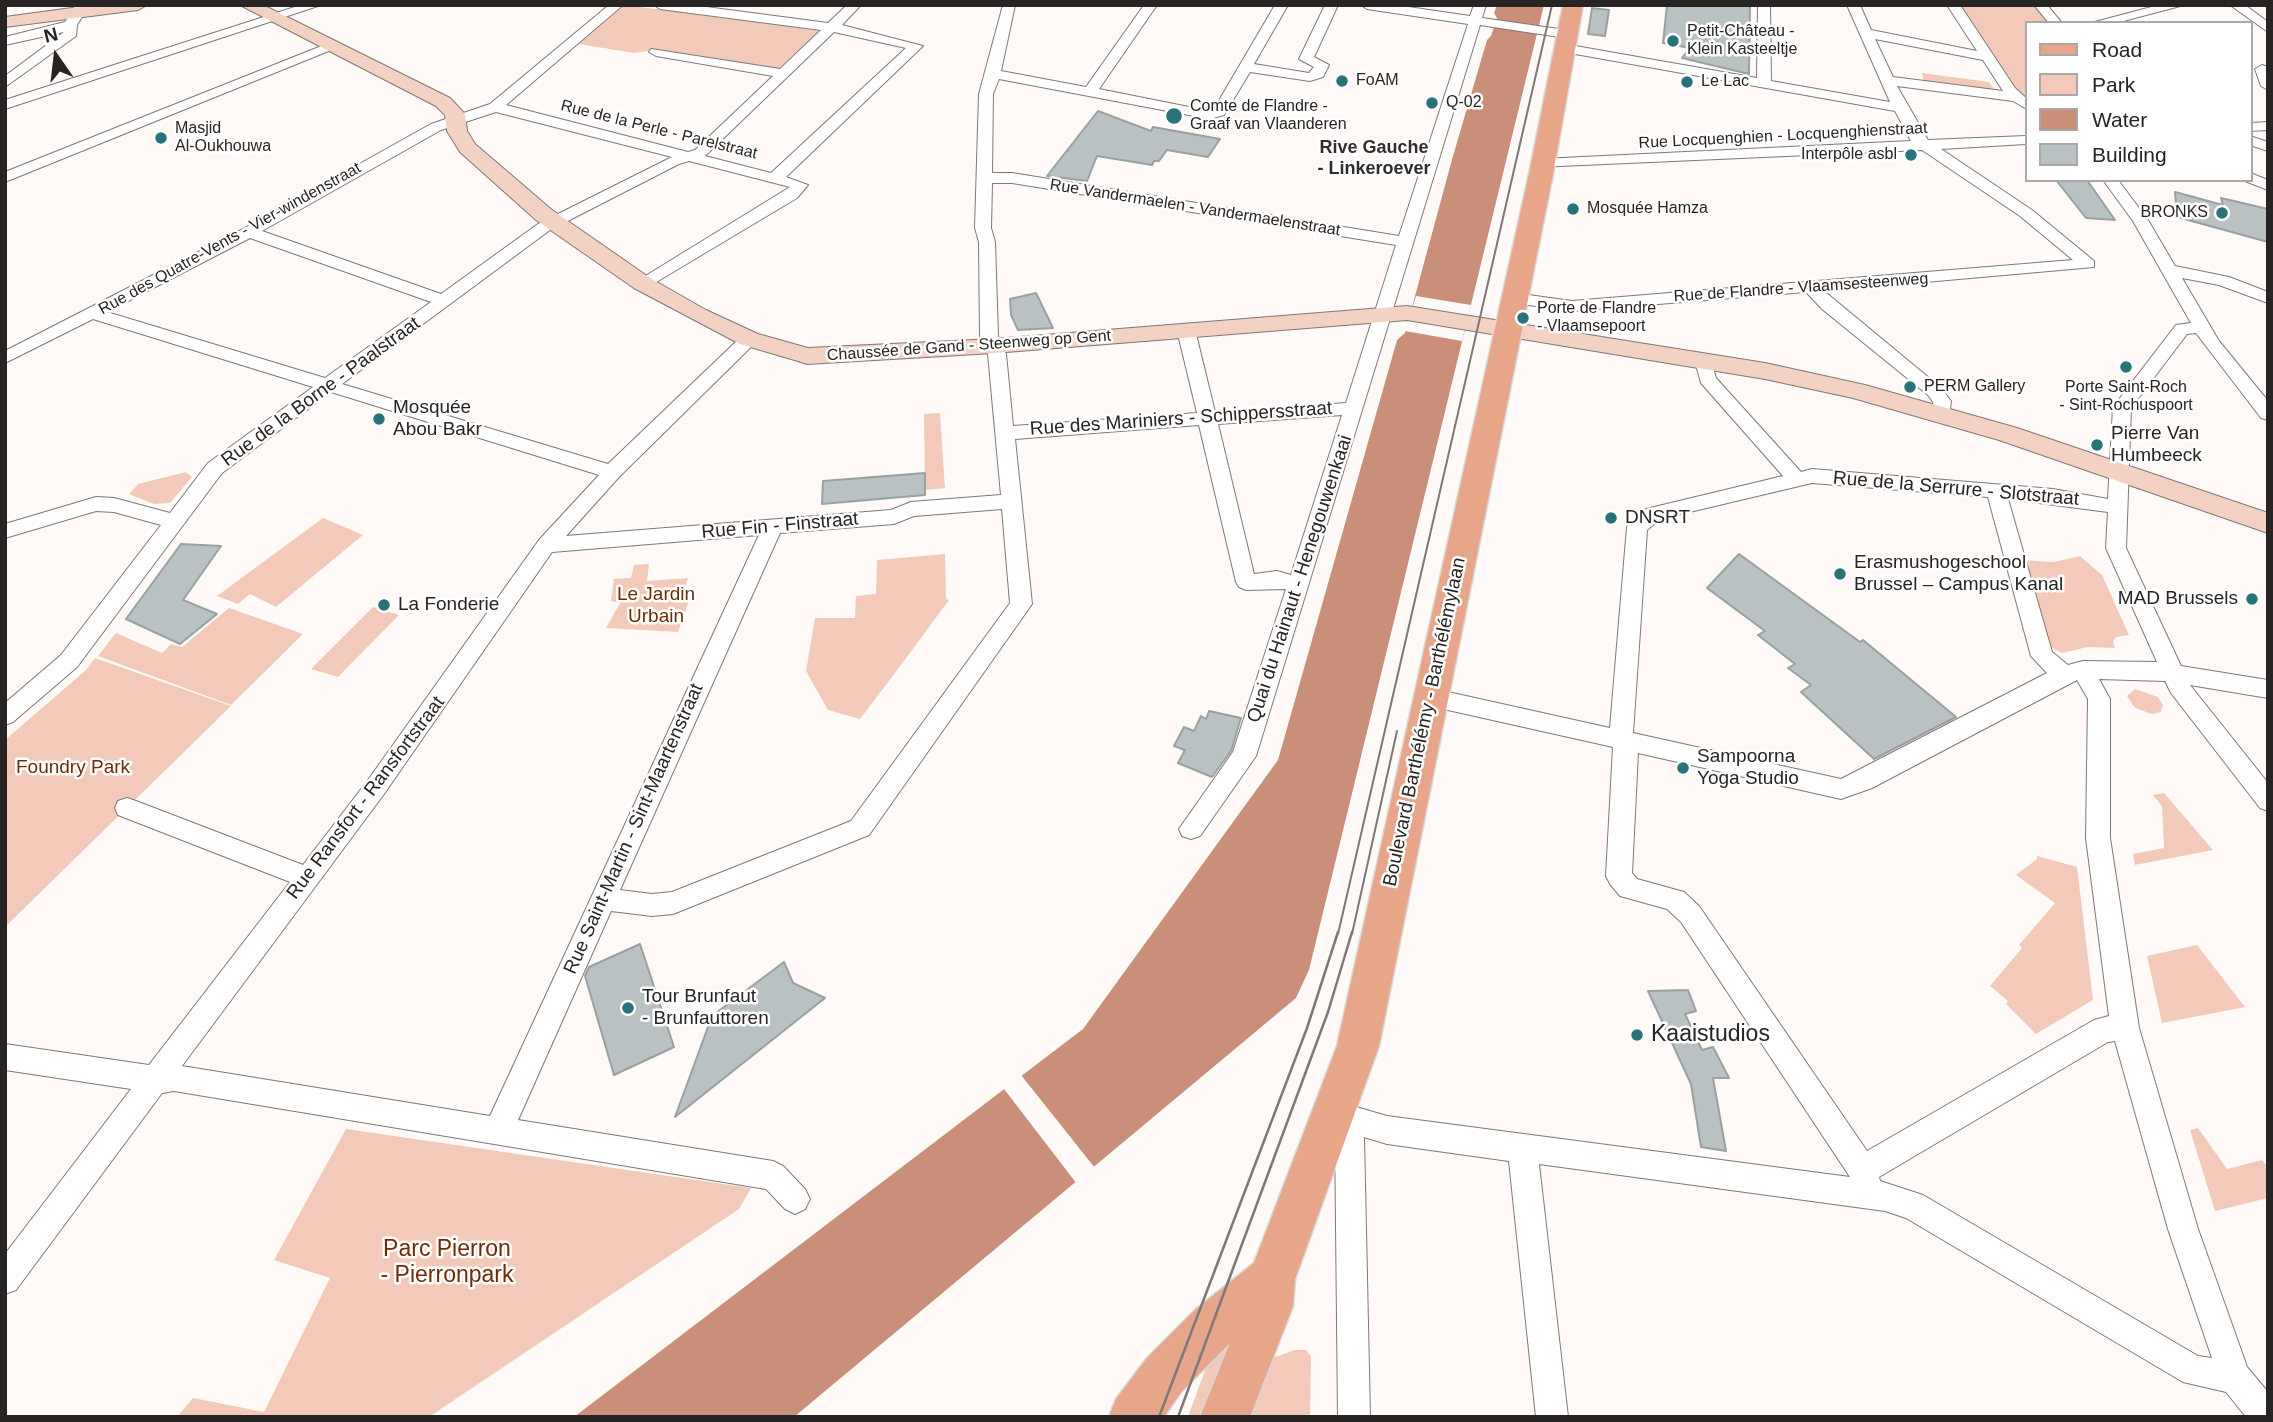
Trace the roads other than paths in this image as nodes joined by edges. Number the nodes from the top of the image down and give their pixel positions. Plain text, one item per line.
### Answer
1 (138, 5) edge
2 (249, 5) edge
3 (315, 5) edge
4 (617, 5) edge
5 (660, 5) edge
6 (855, 5) edge
7 (1009, 5) edge
8 (1151, 5) edge
9 (1282, 5) edge
10 (1332, 5) edge
11 (1367, 5) edge
12 (1437, 5) edge
13 (1480, 5) edge
14 (1573, 5) edge
15 (1765, 5) edge
16 (1853, 5) edge
17 (1953, 5) edge
18 (2040, 5) edge
19 (2178, 5) edge
20 (2235, 5) edge
21 (78, 14) edge
22 (1448, 16) junction
23 (278, 17) junction
24 (2054, 21) edge
25 (2106, 21) edge
26 (5, 22) edge
27 (1475, 22) junction
28 (832, 28) junction
29 (2268, 28) edge
30 (1867, 33) junction
31 (5, 41) edge
32 (1565, 41) junction
33 (334, 46) junction
34 (656, 52) dead end
35 (1988, 57) junction
36 (903, 59) joint
37 (1245, 67) junction
38 (2262, 69) dead end
39 (992, 73) junction
40 (786, 74) junction
41 (1889, 81) junction
42 (5, 83) edge
43 (1764, 85) junction
44 (1091, 90) junction
45 (2265, 93) edge
46 (2021, 102) edge
47 (5, 105) edge
48 (495, 107) junction
49 (1900, 108) junction
50 (456, 122) junction
51 (2024, 140) edge
52 (1924, 145) junction
53 (687, 157) junction
54 (1542, 163) junction
55 (5, 177) edge
56 (776, 177) junction
57 (984, 178) junction
58 (2112, 182) edge
59 (792, 195) joint
60 (554, 222) junction
61 (249, 232) junction
62 (1406, 242) junction
63 (2169, 270) junction
64 (642, 283) junction
65 (1812, 288) junction
66 (2267, 296) edge
67 (1514, 298) junction
68 (445, 301) junction
69 (94, 314) junction
70 (1383, 315) junction
71 (1485, 325) junction
72 (2201, 327) junction
73 (1186, 330) junction
74 (749, 339) junction
75 (994, 346) junction
76 (5, 358) edge
77 (1704, 361) junction
78 (327, 386) junction
79 (1355, 408) junction
80 (1942, 413) junction
81 (2268, 414) edge
82 (1207, 419) junction
83 (1006, 433) junction
84 (2119, 471) junction
85 (612, 472) junction
86 (1795, 477) junction
87 (1996, 492) junction
88 (1013, 501) junction
89 (2117, 507) junction
90 (174, 521) junction
91 (2268, 523) edge
92 (772, 527) junction
93 (5, 531) edge
94 (546, 545) junction
95 (1298, 584) junction
96 (2073, 672) junction
97 (2174, 674) junction
98 (2268, 689) edge
99 (1430, 697) junction
100 (5, 716) edge
101 (1621, 738) junction
102 (2268, 802) edge
103 (127, 808) dead end
104 (1191, 829) dead end
105 (306, 877) junction
106 (603, 899) junction
107 (2125, 1028) junction
108 (5, 1057) edge
109 (157, 1080) junction
110 (1340, 1116) junction
111 (498, 1131) junction
112 (1521, 1146) junction
113 (1865, 1181) junction
114 (795, 1199) dead end
115 (5, 1279) edge
116 (1271, 1279) junction
117 (2235, 1377) junction
118 (1134, 1417) edge
119 (1225, 1417) edge
120 (1354, 1417) edge
121 (1552, 1417) edge
122 (2267, 1417) edge

1 - 21 street
2 - 23 street, Chaussée de Gand - Steenweg op Gent
3 - 23 street
4 - 48 street, Rue des Quatre-Vents - Vier-windenstraat
5 - 28 street
6 - 28 street
7 - 39 street
8 - 44 street
9 - 37 street
10 - 37 street
11 - 22 street
12 - 22 street
13 - 27 street
14 - 32 main road, Boulevard Barthélémy - Barthélémylaan
15 - 43 street
16 - 30 street
17 - 35 street
18 - 24 street
19 - 25 street
20 - 29 street
21 - 26 street
21 - 31 street
21 - 42 street
22 - 27 street
23 - 33 street, Chaussée de Gand - Steenweg op Gent
23 - 47 street
27 - 32 street
27 - 62 street
28 - 36 street
28 - 40 street
30 - 35 street
30 - 41 street
32 - 43 street
32 - 54 main road, Boulevard Barthélémy - Barthélémylaan
33 - 50 street, Chaussée de Gand - Steenweg op Gent
33 - 55 street
34 - 40 street
35 - 46 street
36 - 56 street
37 - 44 street
38 - 45 street
39 - 44 street
39 - 57 street
40 - 53 street
41 - 46 street
41 - 49 street
43 - 49 street
48 - 50 street, Rue des Quatre-Vents - Vier-windenstraat
48 - 53 street, Rue de la Perle - Parelstraat
49 - 52 street
50 - 60 street, Chaussée de Gand - Steenweg op Gent
50 - 61 street, Rue des Quatre-Vents - Vier-windenstraat
51 - 52 street, Rue Locquenghien - Locquenghienstraat
52 - 54 street, Rue Locquenghien - Locquenghienstraat
52 - 65 street, Rue de Flandre - Vlaamsesteenweg
53 - 56 street, Rue de la Perle - Parelstraat
53 - 60 street
54 - 67 main road, Boulevard Barthélémy - Barthélémylaan
56 - 59 street, Rue de la Perle - Parelstraat
57 - 62 street, Rue Vandermaelen - Vandermaelenstraat
57 - 75 street
58 - 63 street
59 - 64 street
60 - 64 street, Chaussée de Gand - Steenweg op Gent
60 - 68 street, Rue de la Borne - Paalstraat
61 - 68 street
61 - 69 street, Rue des Quatre-Vents - Vier-windenstraat
62 - 70 street
63 - 66 street
63 - 72 street
64 - 74 street, Chaussée de Gand - Steenweg op Gent
65 - 67 street, Rue de Flandre - Vlaamsesteenweg
65 - 80 street
67 - 71 main road, Boulevard Barthélémy - Barthélémylaan
68 - 78 street, Rue de la Borne - Paalstraat
69 - 76 street, Rue des Quatre-Vents - Vier-windenstraat
69 - 78 street
70 - 71 street, Chaussée de Gand - Steenweg op Gent
70 - 73 street, Chaussée de Gand - Steenweg op Gent
70 - 79 street, Quai du Hainaut - Henegouwenkaai
71 - 77 street, Chaussée de Gand - Steenweg op Gent
71 - 99 main road, Boulevard Barthélémy - Barthélémylaan
72 - 81 street
72 - 84 street
73 - 75 street, Chaussée de Gand - Steenweg op Gent
73 - 82 street
74 - 75 street, Chaussée de Gand - Steenweg op Gent
74 - 85 street, Rue Ransfort - Ransfortstraat
75 - 83 street
77 - 80 street, Chaussée de Gand - Steenweg op Gent
77 - 86 street
78 - 85 street
78 - 90 street, Rue de la Borne - Paalstraat
79 - 82 street, Rue des Mariniers - Schippersstraat
79 - 95 street, Quai du Hainaut - Henegouwenkaai
80 - 84 street, Chaussée de Gand - Steenweg op Gent
82 - 83 street, Rue des Mariniers - Schippersstraat
82 - 95 street
83 - 88 street
84 - 89 street
84 - 91 street, Chaussée de Gand - Steenweg op Gent
85 - 94 street, Rue Ransfort - Ransfortstraat
86 - 87 street, Rue de la Serrure - Slotstraat
86 - 101 street, Rue de la Serrure - Slotstraat
87 - 89 street, Rue de la Serrure - Slotstraat
87 - 96 street
88 - 92 street, Rue Fin - Finstraat
88 - 106 street
89 - 97 street
90 - 93 street
90 - 100 street, Rue de la Borne - Paalstraat
92 - 94 street, Rue Fin - Finstraat
92 - 106 street, Rue Saint-Martin - Sint-Maartenstraat
94 - 105 street, Rue Ransfort - Ransfortstraat
95 - 104 street, Quai du Hainaut - Henegouwenkaai
96 - 97 street
96 - 101 street
96 - 107 street
97 - 98 street
97 - 102 street
99 - 101 street
99 - 110 main road, Boulevard Barthélémy - Barthélémylaan
101 - 113 street
103 - 105 street
105 - 109 street, Rue Ransfort - Ransfortstraat
106 - 111 street, Rue Saint-Martin - Sint-Maartenstraat
107 - 113 street
107 - 117 street
108 - 109 street
109 - 111 street
109 - 115 street, Rue Ransfort - Ransfortstraat
110 - 112 street
110 - 116 main road
110 - 120 street, Boulevard Barthélémy - Barthélémylaan
111 - 114 street
112 - 113 street
112 - 121 street
113 - 117 street
116 - 118 main road
116 - 119 main road
117 - 122 street

